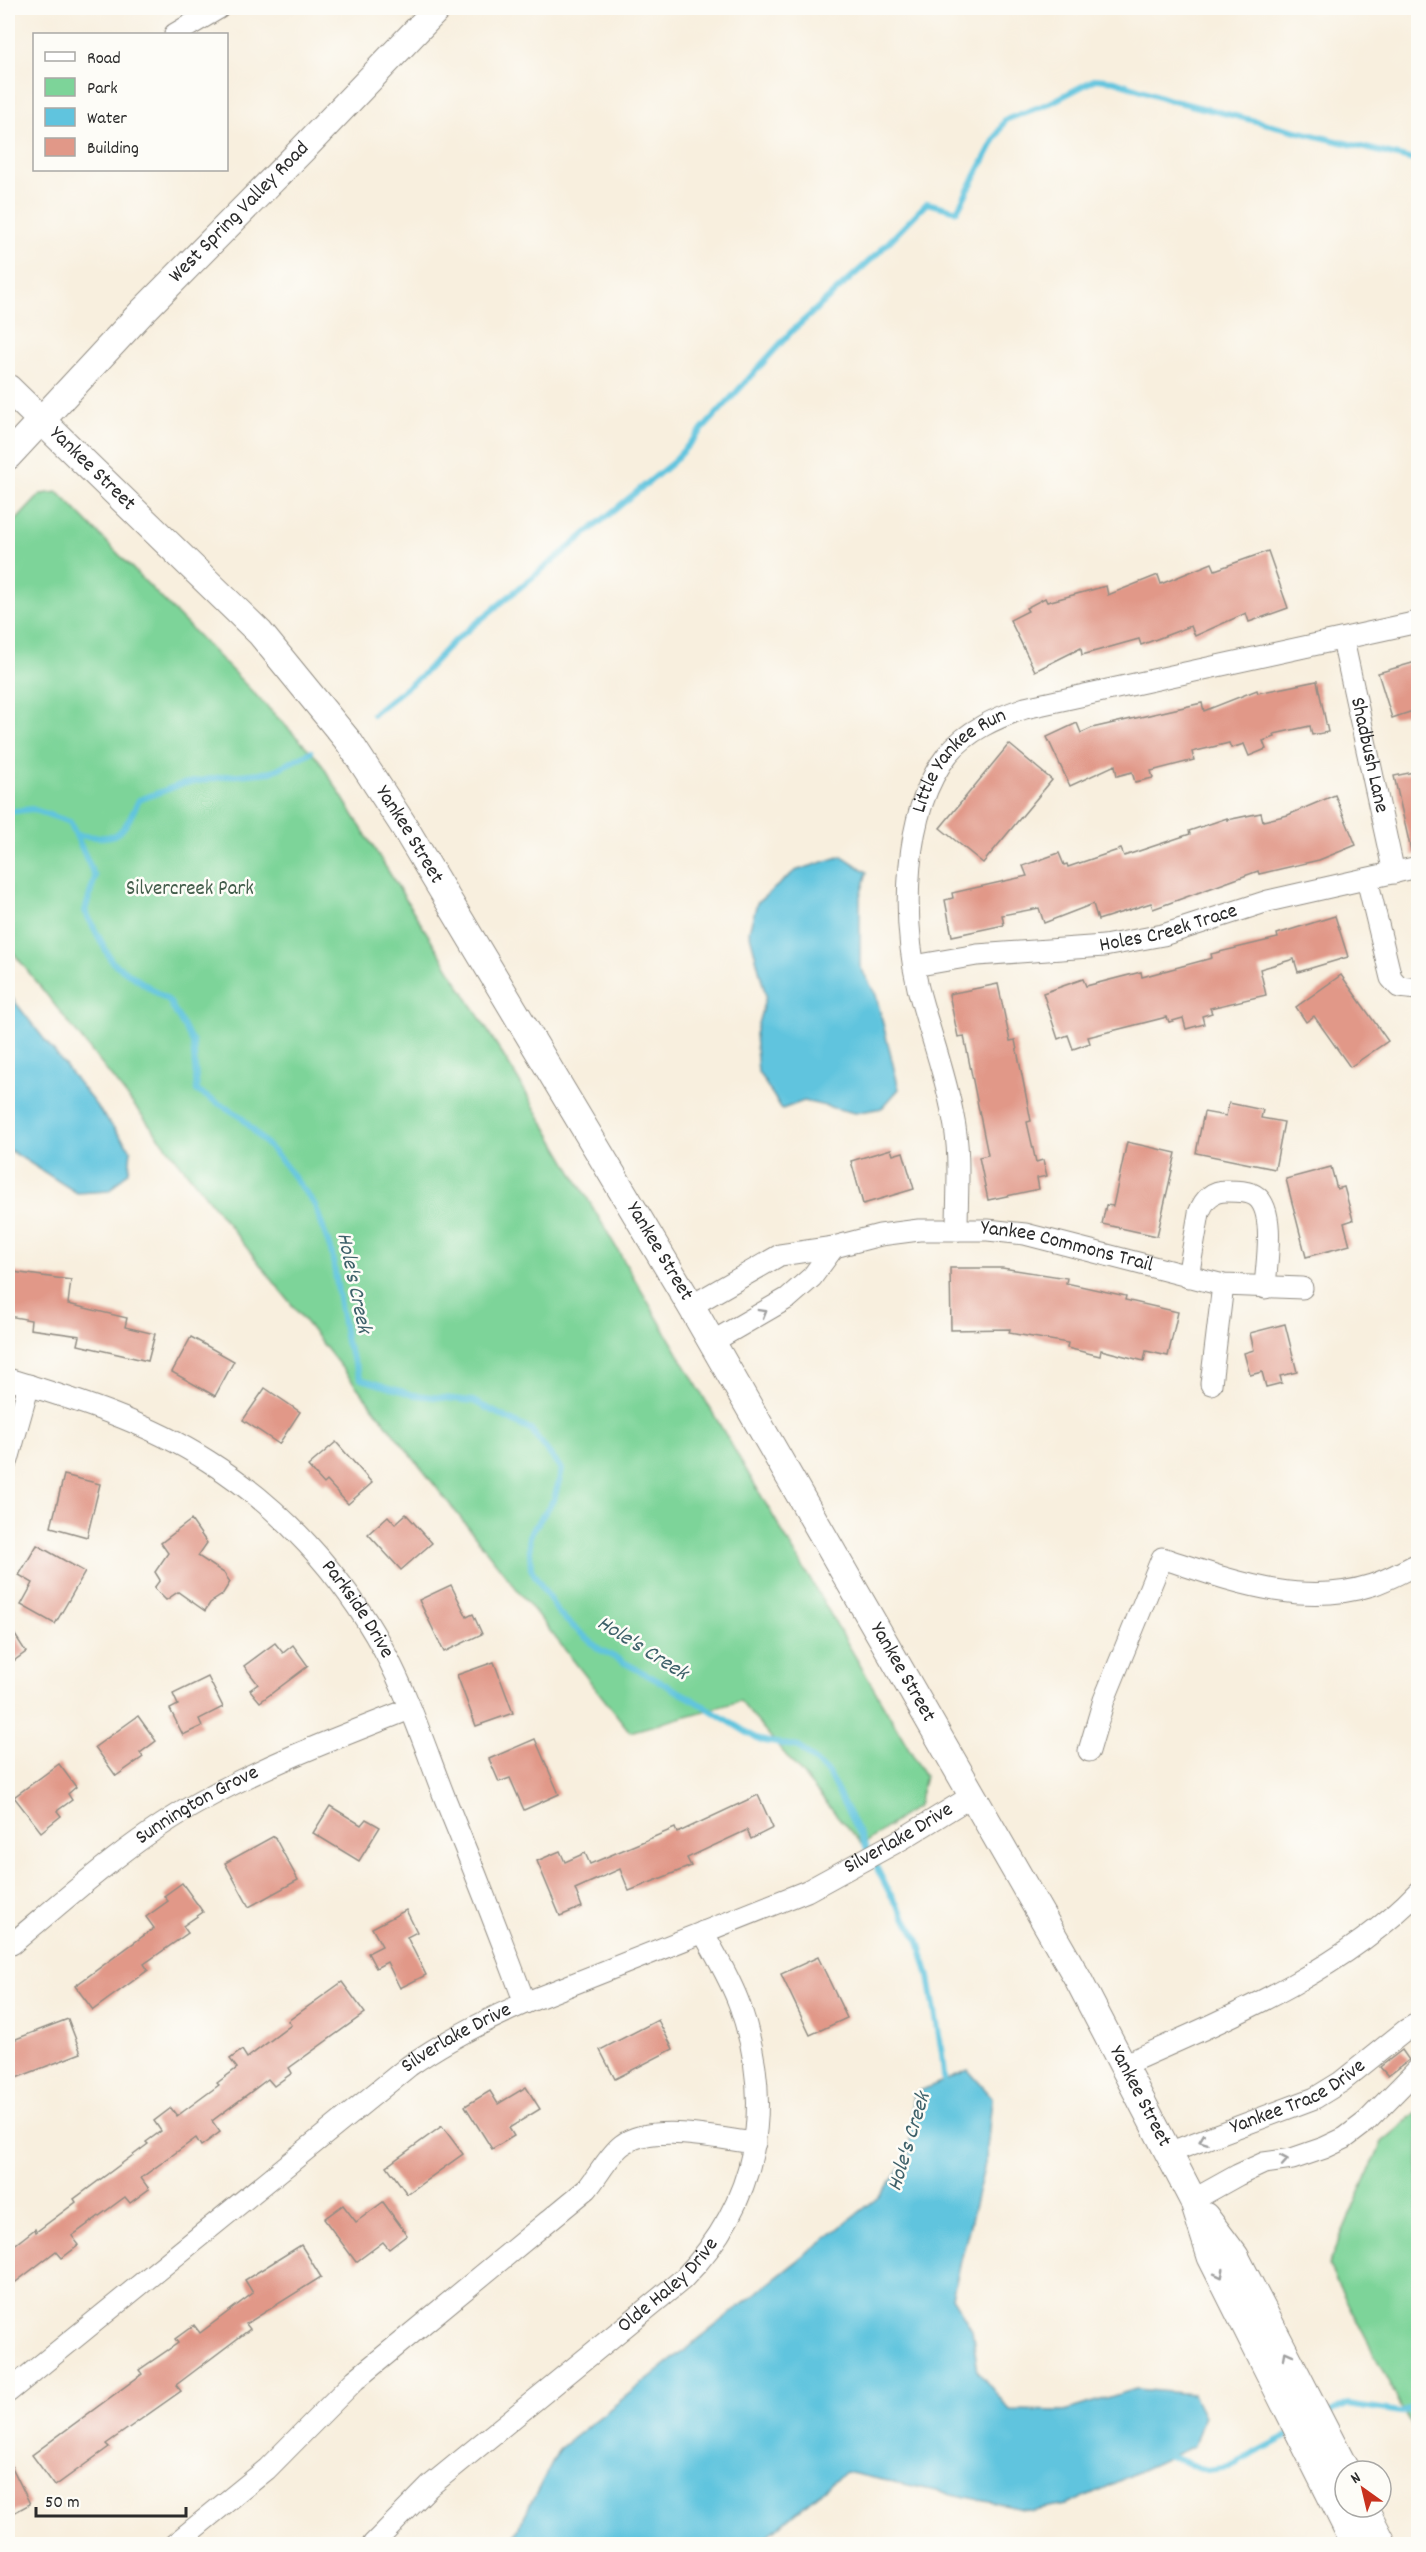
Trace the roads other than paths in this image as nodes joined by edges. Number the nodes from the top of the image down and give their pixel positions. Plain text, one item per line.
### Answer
1 (219, 8) edge
2 (438, 8) edge
3 (177, 33) edge
4 (8, 388) edge
5 (42, 420) junction
6 (8, 456) edge
7 (1419, 622) edge
8 (1343, 640) junction
9 (1419, 867) edge
10 (1394, 873) junction
11 (1367, 879) junction
12 (914, 966) junction
13 (1419, 989) edge
14 (957, 1230) junction
15 (834, 1247) junction
16 (1188, 1277) junction
17 (1223, 1285) junction
18 (1265, 1288) junction
19 (1302, 1288) dead end
20 (691, 1306) junction
21 (712, 1342) junction
22 (8, 1379) edge
23 (1211, 1384) dead end
24 (29, 1385) junction
25 (8, 1460) edge
26 (1419, 1564) edge
27 (410, 1709) junction
28 (1089, 1751) dead end
29 (972, 1796) junction
30 (1419, 1892) edge
31 (703, 1932) junction
32 (12, 1944) dead end
33 (525, 2003) junction
34 (1419, 2023) edge
35 (1123, 2065) junction
36 (1419, 2069) edge
37 (755, 2143) junction
38 (1168, 2153) junction
39 (1193, 2200) junction
40 (8, 2392) edge
41 (1315, 2437) junction
42 (1335, 2459) edge
43 (1370, 2519) edge
44 (175, 2544) edge
45 (373, 2544) edge
46 (1355, 2544) edge
47 (1383, 2544) edge

1 - 3 street
2 - 5 street, West Spring Valley Road
4 - 5 street, Yankee Street
5 - 6 street, West Spring Valley Road
5 - 20 street, Yankee Street
7 - 8 street, Little Yankee Run
8 - 10 street, Shadbush Lane
8 - 12 street, Little Yankee Run
9 - 10 street, Holes Creek Trace
10 - 11 street, Holes Creek Trace
11 - 12 street, Holes Creek Trace
11 - 13 street
12 - 14 street, Little Yankee Run
14 - 15 street, Yankee Commons Trail
14 - 16 street, Yankee Commons Trail
15 - 20 street, Yankee Commons Trail
21 -> 15 street
16 - 17 street, Yankee Commons Trail
16 - 18 street
17 - 18 street, Yankee Commons Trail
17 - 23 street
18 - 19 street, Yankee Commons Trail
20 - 21 street, Yankee Street
21 - 29 street, Yankee Street
22 - 24 street, Parkside Drive
24 - 25 street
24 - 27 street, Parkside Drive
26 - 28 street
27 - 32 street, Sunnington Grove
27 - 33 street, Parkside Drive
29 - 31 street, Silverlake Drive
29 - 35 street, Yankee Street
30 - 35 street
31 - 33 street, Silverlake Drive
31 - 37 street, Olde Haley Drive
33 - 40 street, Silverlake Drive
34 -> 38 street, Yankee Trace Drive
35 - 38 street, Yankee Street
39 -> 36 street
37 - 44 street
37 - 45 street, Olde Haley Drive
38 - 39 street, Yankee Street
39 - 41 street, Yankee Street
41 - 42 street, Yankee Street
41 - 46 street, Yankee Street
43 - 47 street

